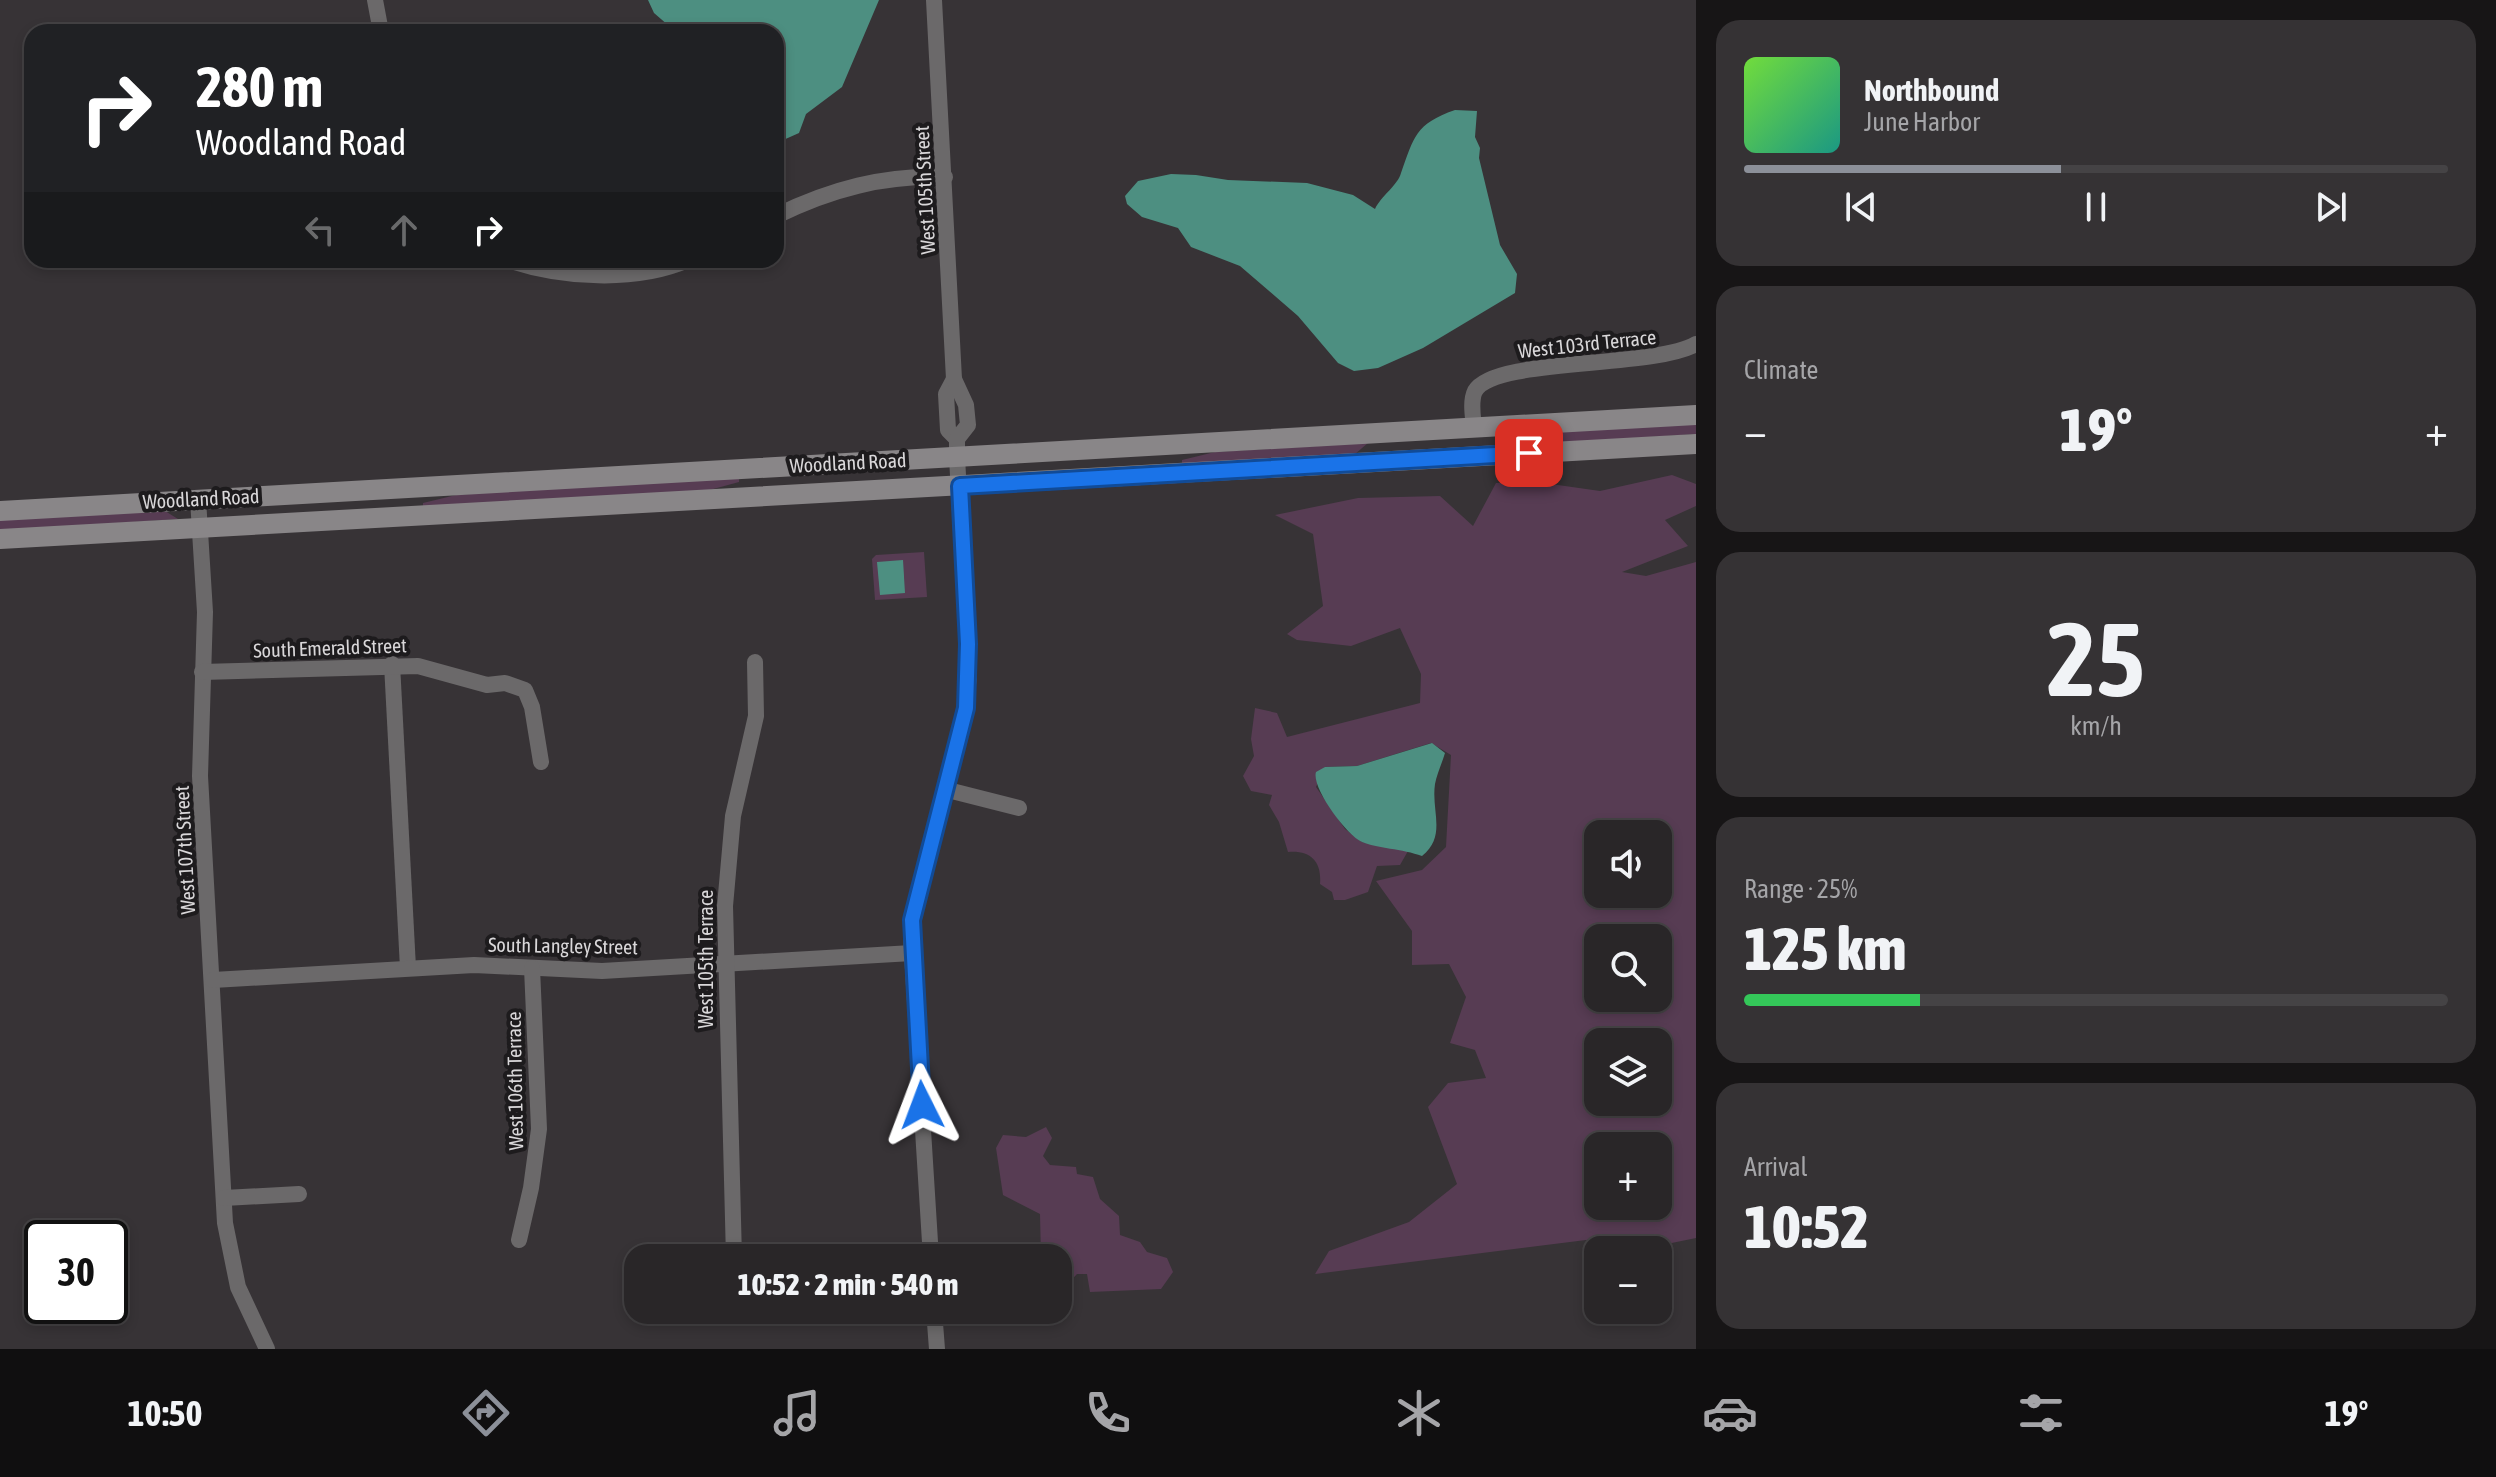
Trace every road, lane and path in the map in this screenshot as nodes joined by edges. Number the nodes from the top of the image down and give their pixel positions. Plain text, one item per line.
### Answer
1 (375, 0) edge
2 (934, 0) edge
3 (380, 24) edge
4 (945, 177) junction
5 (784, 213) edge
6 (550, 268) edge
7 (661, 268) edge
8 (1696, 344) edge
9 (1696, 415) edge
10 (1474, 428) junction
11 (1426, 430) junction
12 (1696, 444) edge
13 (957, 448) junction
14 (1386, 461) junction
15 (960, 486) junction
16 (198, 499) junction
17 (0, 511) edge
18 (199, 528) junction
19 (0, 539) edge
20 (755, 662) dead end
21 (392, 664) junction
22 (202, 672) junction
23 (541, 762) dead end
24 (944, 789) junction
25 (1019, 808) dead end
26 (912, 953) junction
27 (728, 963) junction
28 (408, 968) junction
29 (532, 968) junction
30 (213, 980) junction
31 (299, 1194) dead end
32 (224, 1198) junction
33 (519, 1240) dead end
34 (734, 1244) edge
35 (930, 1244) edge
36 (935, 1324) edge
37 (267, 1349) edge
38 (937, 1349) edge

1 - 3 street
2 - 4 street, West 105th Street
4 - 5 street
4 - 13 street, West 105th Street
6 - 7 street
8 - 10 street, West 103rd Terrace
9 - 10 main road, Woodland Road
10 - 11 main road, Woodland Road
11 - 13 main road, Woodland Road
11 - 14 main road
12 - 14 main road, Woodland Road
13 - 15 street, West 105th Street
13 - 16 main road, Woodland Road
14 - 15 main road, Woodland Road
15 - 18 main road, Woodland Road
15 - 24 street, West 105th Street
16 - 17 main road, Woodland Road
16 - 18 street, West 107th Street
18 - 19 main road, Woodland Road
18 - 22 street, West 107th Street
20 - 27 street, West 105th Terrace
21 - 22 street, South Emerald Street
21 - 23 street, South Emerald Street
21 - 28 street
22 - 30 street, West 107th Street
24 - 25 street
24 - 26 street, West 105th Street
26 - 27 street, South Langley Street
26 - 35 street, West 105th Street
27 - 29 street, South Langley Street
27 - 34 street, West 105th Terrace
28 - 29 street, South Langley Street
28 - 30 street, South Langley Street
29 - 33 street, West 106th Terrace
30 - 32 street, West 107th Street
31 - 32 street
32 - 37 street, West 107th Street
36 - 38 street

